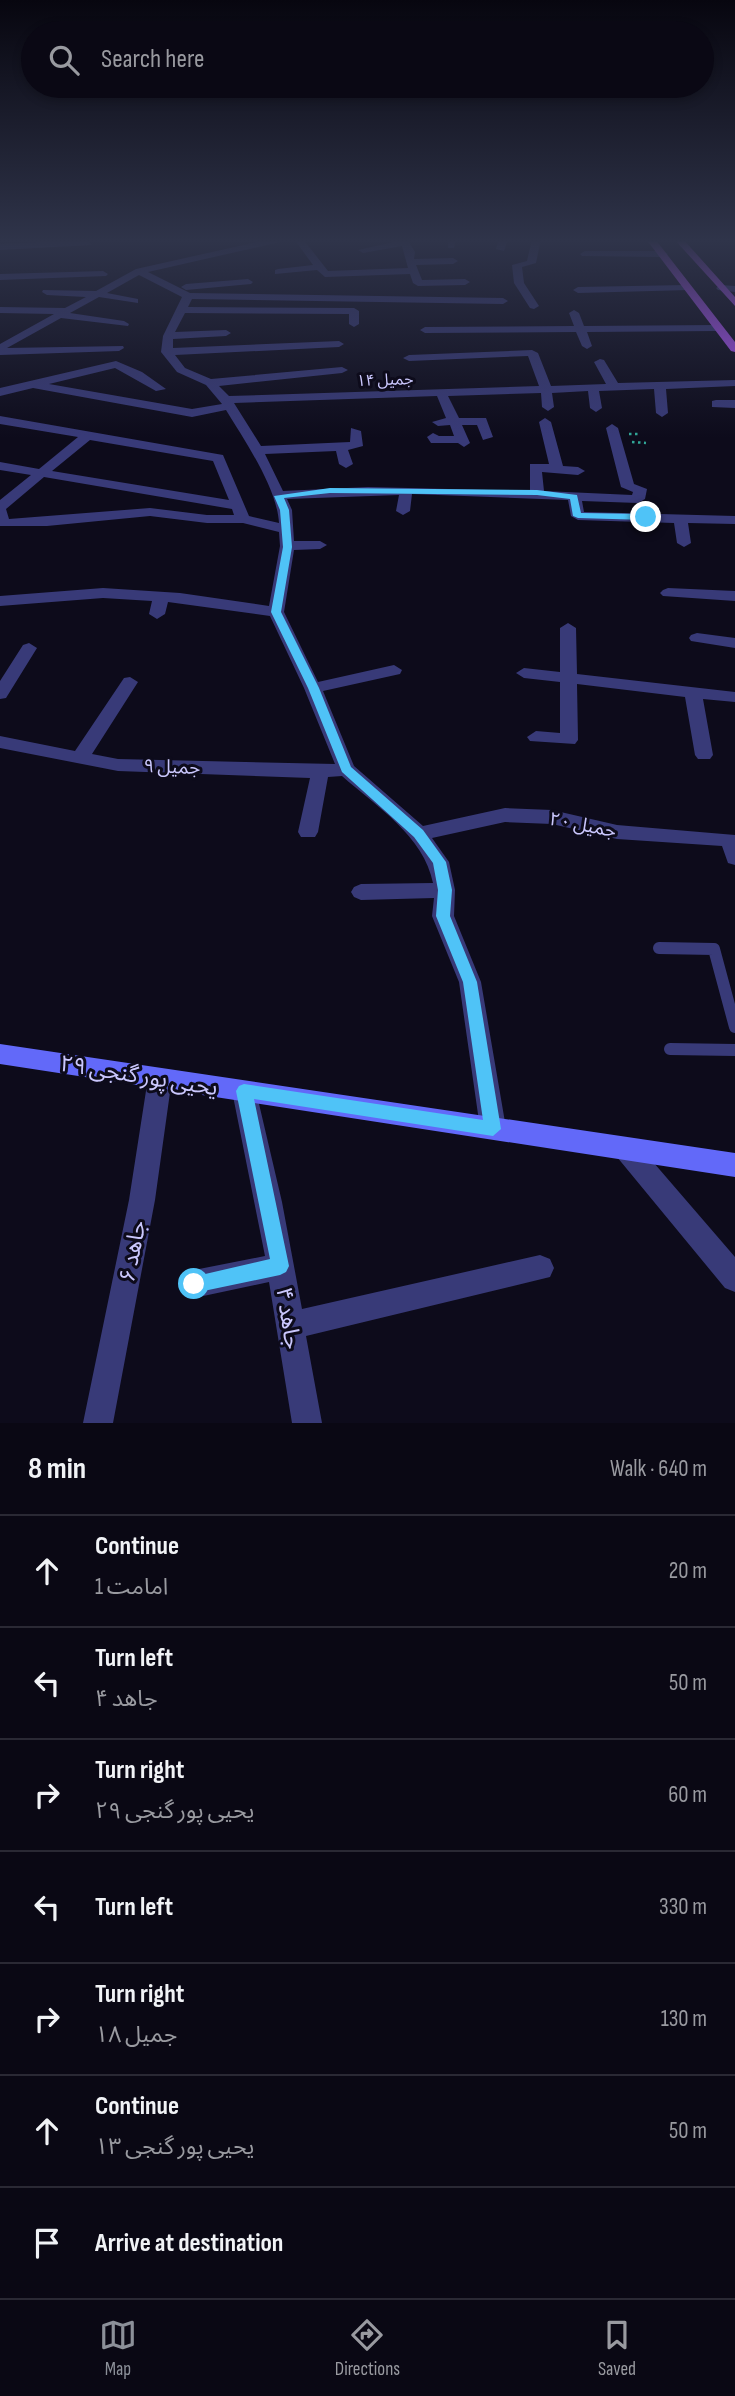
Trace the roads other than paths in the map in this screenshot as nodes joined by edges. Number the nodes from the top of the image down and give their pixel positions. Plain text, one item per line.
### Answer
1 (78, 305) edge
2 (184, 305) edge
3 (333, 305) edge
4 (699, 305) edge
5 (0, 310) edge
6 (182, 310) junction
7 (314, 311) junction
8 (333, 311) junction
9 (64, 313) junction
10 (574, 313) dead end
11 (636, 314) dead end
12 (611, 315) dead end
13 (0, 321) edge
14 (46, 323) junction
15 (124, 324) dead end
16 (354, 324) dead end
17 (312, 325) dead end
18 (619, 328) junction
19 (643, 328) junction
20 (717, 328) junction
21 (582, 329) junction
22 (425, 330) dead end
23 (226, 333) dead end
24 (168, 336) junction
25 (57, 342) dead end
26 (339, 344) dead end
27 (587, 346) dead end
28 (119, 348) dead end
29 (735, 349) edge
30 (0, 350) edge
31 (43, 351) junction
32 (167, 352) junction
33 (409, 358) dead end
34 (600, 362) dead end
35 (342, 370) dead end
36 (210, 383) junction
37 (735, 383) edge
38 (32, 384) junction
39 (0, 386) edge
40 (660, 386) junction
41 (614, 387) junction
42 (13, 388) junction
43 (593, 388) junction
44 (160, 389) dead end
45 (546, 389) junction
46 (0, 392) edge
47 (441, 393) junction
48 (228, 403) junction
49 (716, 404) dead end
50 (735, 404) edge
51 (548, 407) dead end
52 (596, 408) dead end
53 (662, 413) dead end
54 (0, 420) edge
55 (454, 421) junction
56 (438, 422) dead end
57 (545, 422) dead end
58 (612, 428) dead end
59 (355, 431) dead end
60 (87, 436) junction
61 (433, 437) dead end
62 (487, 437) dead end
63 (341, 447) junction
64 (257, 450) junction
65 (346, 464) dead end
66 (0, 466) edge
67 (557, 469) junction
68 (578, 471) dead end
69 (40, 474) junction
70 (406, 492) junction
71 (447, 493) junction
72 (537, 493) junction
73 (278, 496) junction
74 (574, 497) junction
75 (447, 509) dead end
76 (403, 511) dead end
77 (240, 512) junction
78 (1, 513) edge
79 (680, 518) junction
80 (735, 520) edge
81 (287, 538) junction
82 (684, 542) dead end
83 (320, 545) dead end
84 (668, 593) dead end
85 (735, 596) edge
86 (161, 597) junction
87 (0, 601) edge
88 (276, 612) junction
89 (157, 614) dead end
90 (568, 628) dead end
91 (696, 638) dead end
92 (735, 643) edge
93 (29, 648) dead end
94 (394, 670) dead end
95 (524, 673) dead end
96 (568, 678) junction
97 (130, 682) dead end
98 (313, 688) junction
99 (693, 692) junction
100 (0, 694) edge
101 (735, 697) edge
102 (536, 737) dead end
103 (0, 743) edge
104 (704, 755) dead end
105 (81, 756) junction
106 (346, 769) junction
107 (320, 772) junction
108 (308, 832) dead end
109 (419, 834) junction
110 (735, 858) edge
111 (445, 890) junction
112 (361, 892) dead end
113 (660, 948) dead end
114 (735, 1027) edge
115 (670, 1049) dead end
116 (735, 1050) edge
117 (0, 1054) edge
118 (160, 1078) junction
119 (244, 1091) junction
120 (493, 1129) junction
121 (626, 1149) junction
122 (735, 1165) edge
123 (280, 1266) junction
124 (540, 1268) dead end
125 (735, 1278) edge
126 (194, 1284) dead end
127 (290, 1326) junction
128 (98, 1423) edge
129 (307, 1423) edge

1 - 9 street
2 - 6 street
3 - 8 street
4 - 20 main road
5 - 9 street
6 - 7 street
6 - 24 street
7 - 8 street
7 - 17 street
8 - 16 street
9 - 14 street
9 - 15 street
10 - 21 street
11 - 19 street
12 - 18 street
13 - 14 street
14 - 30 street
18 - 19 street
18 - 21 street
19 - 20 street
20 - 29 main road
21 - 22 street
21 - 27 street
23 - 24 street
24 - 32 street
25 - 31 street
26 - 32 street
28 - 31 street
30 - 31 street
32 - 36 street
33 - 45 street
34 - 41 street
35 - 36 street
36 - 48 street
37 - 40 street, جمیل ۱۴
38 - 42 street
38 - 44 street
38 - 48 street, جمیل ۱۴
39 - 42 street
40 - 41 street, جمیل ۱۴
40 - 53 street
41 - 43 street, جمیل ۱۴
42 - 46 street
43 - 45 street, جمیل ۱۴
43 - 52 street
45 - 47 street, جمیل ۱۴
45 - 51 street
47 - 48 street, جمیل ۱۴
47 - 55 street
48 - 64 street
49 - 50 street
54 - 60 street
55 - 56 street
55 - 61 street
55 - 62 street
57 - 67 street
58 - 74 street
59 - 63 street
60 - 69 street
60 - 77 street
63 - 64 street
63 - 65 street
64 - 73 street
66 - 69 street
67 - 68 street
67 - 72 street
69 - 77 street
69 - 78 street
70 - 71 street
70 - 73 street
70 - 76 street
71 - 72 street
71 - 75 street
72 - 74 street
73 - 81 street
74 - 79 street
77 - 78 street
77 - 81 street
79 - 80 street
79 - 82 street
81 - 83 street
81 - 88 street
84 - 85 street
86 - 87 street
86 - 88 street
86 - 89 street
88 - 98 street
90 - 96 street
91 - 92 street
93 - 100 street
94 - 98 street
95 - 96 street
96 - 99 street
96 - 102 street
97 - 105 street
98 - 106 street
99 - 101 street
99 - 104 street
103 - 105 street, جمیل ۹
105 - 107 street, جمیل ۹
106 - 107 street, جمیل ۹
106 - 109 street
107 - 108 street
109 - 110 street, جمیل ۲۰
109 - 111 street
111 - 112 street
111 - 120 street
113 - 114 lane
115 - 116 lane
117 - 118 main road, یحیی پور گنجی ۲۹
118 - 119 main road, یحیی پور گنجی ۲۹
118 - 128 street, جاهد ۶
119 - 120 main road, یحیی پور گنجی ۲۹
119 - 123 street, جاهد ۴
120 - 121 main road, یحیی پور گنجی ۲۹
121 - 122 main road, یحیی پور گنجی ۲۹
121 - 125 street
123 - 126 street
123 - 127 street, جاهد ۴
124 - 127 street
127 - 129 street, جاهد ۴

